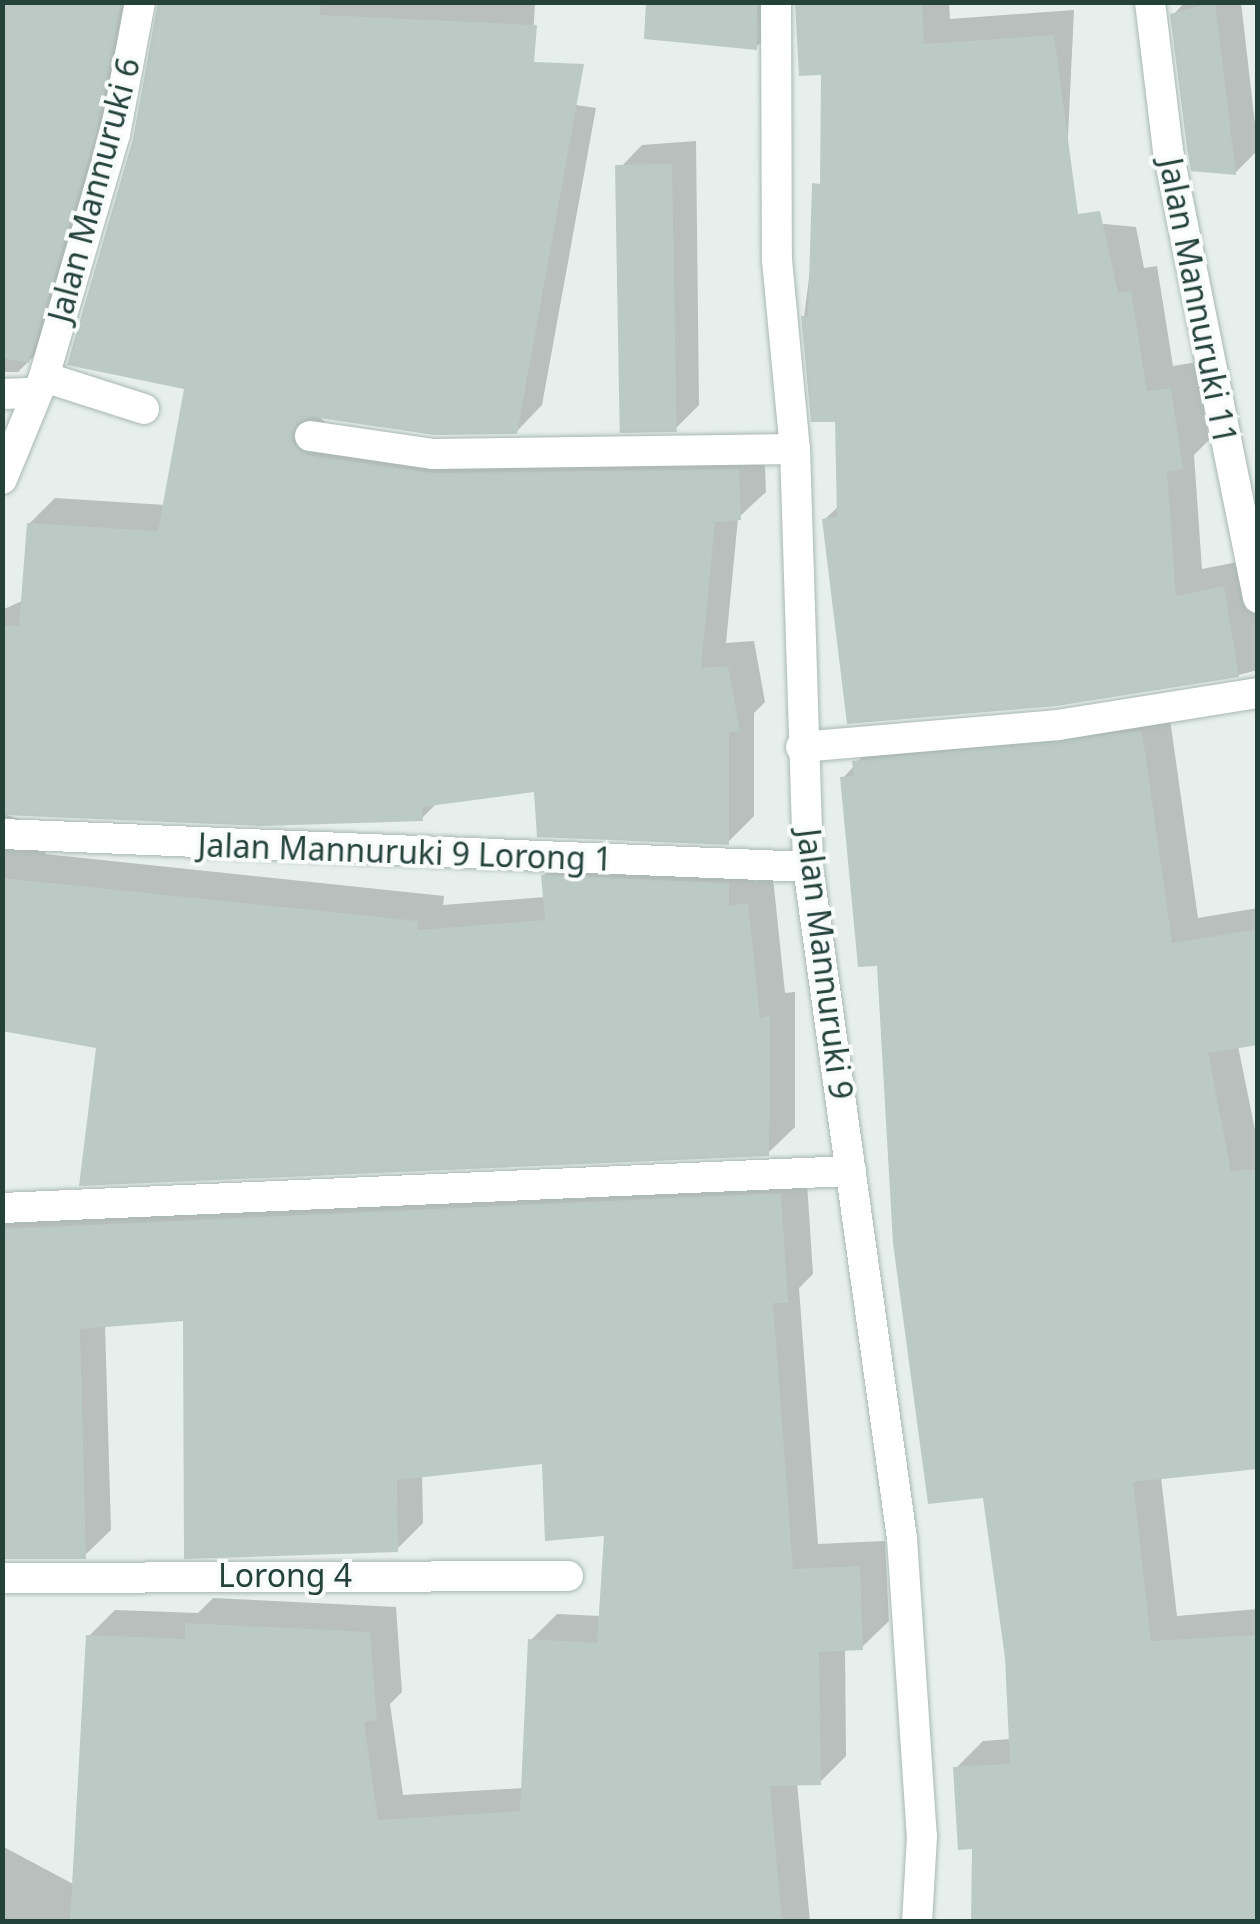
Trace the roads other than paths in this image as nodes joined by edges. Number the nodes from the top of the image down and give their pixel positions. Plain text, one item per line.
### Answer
1 (140, 2) edge
2 (776, 2) edge
3 (1150, 2) edge
4 (39, 385) junction
5 (2, 394) edge
6 (144, 409) dead end
7 (310, 436) dead end
8 (795, 449) junction
9 (2, 479) edge
10 (1258, 598) edge
11 (1258, 693) edge
12 (801, 747) junction
13 (2, 834) edge
14 (808, 867) junction
15 (851, 1171) junction
16 (2, 1208) edge
17 (568, 1576) dead end
18 (2, 1578) edge
19 (917, 1922) edge

1 - 4 street, Jalan Mannuruki 6
2 - 8 street, Jalan Mannuruki 9
3 - 10 street, Jalan Mannuruki 11
4 - 5 street
4 - 6 street
4 - 9 street, Jalan Mannuruki 6
7 - 8 street
8 - 12 street, Jalan Mannuruki 9
11 - 12 street
12 - 14 street, Jalan Mannuruki 9
13 - 14 street, Jalan Mannuruki 9 Lorong 1
14 - 15 street, Jalan Mannuruki 9
15 - 16 street
15 - 19 street, Jalan Mannuruki 9
17 - 18 street, Lorong 4

